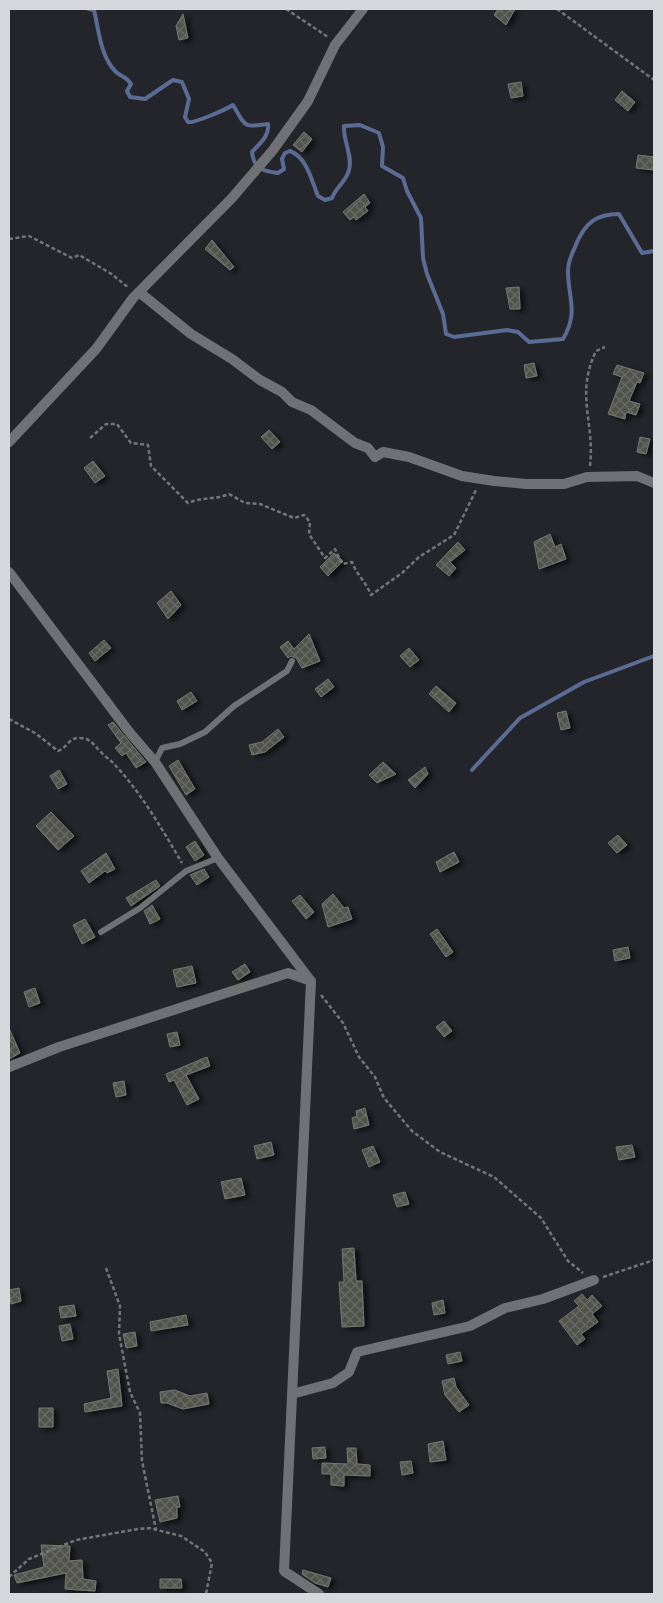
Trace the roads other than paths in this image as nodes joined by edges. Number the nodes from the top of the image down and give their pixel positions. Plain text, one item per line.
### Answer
1 (363, 9) edge
2 (139, 292) junction
3 (9, 442) edge
4 (654, 483) edge
5 (9, 572) edge
6 (12, 584) edge
7 (292, 661) dead end
8 (155, 762) junction
9 (218, 858) junction
10 (101, 932) dead end
11 (311, 981) junction
12 (9, 1067) edge
13 (594, 1280) road end
14 (292, 1394) junction
15 (319, 1594) edge

1 - 2 street
2 - 3 street
2 - 4 street
5 - 6 street
6 - 8 street
7 - 8 lane
8 - 9 street
9 - 10 lane
9 - 11 street
11 - 12 street
11 - 14 street
13 - 14 street
14 - 15 street

